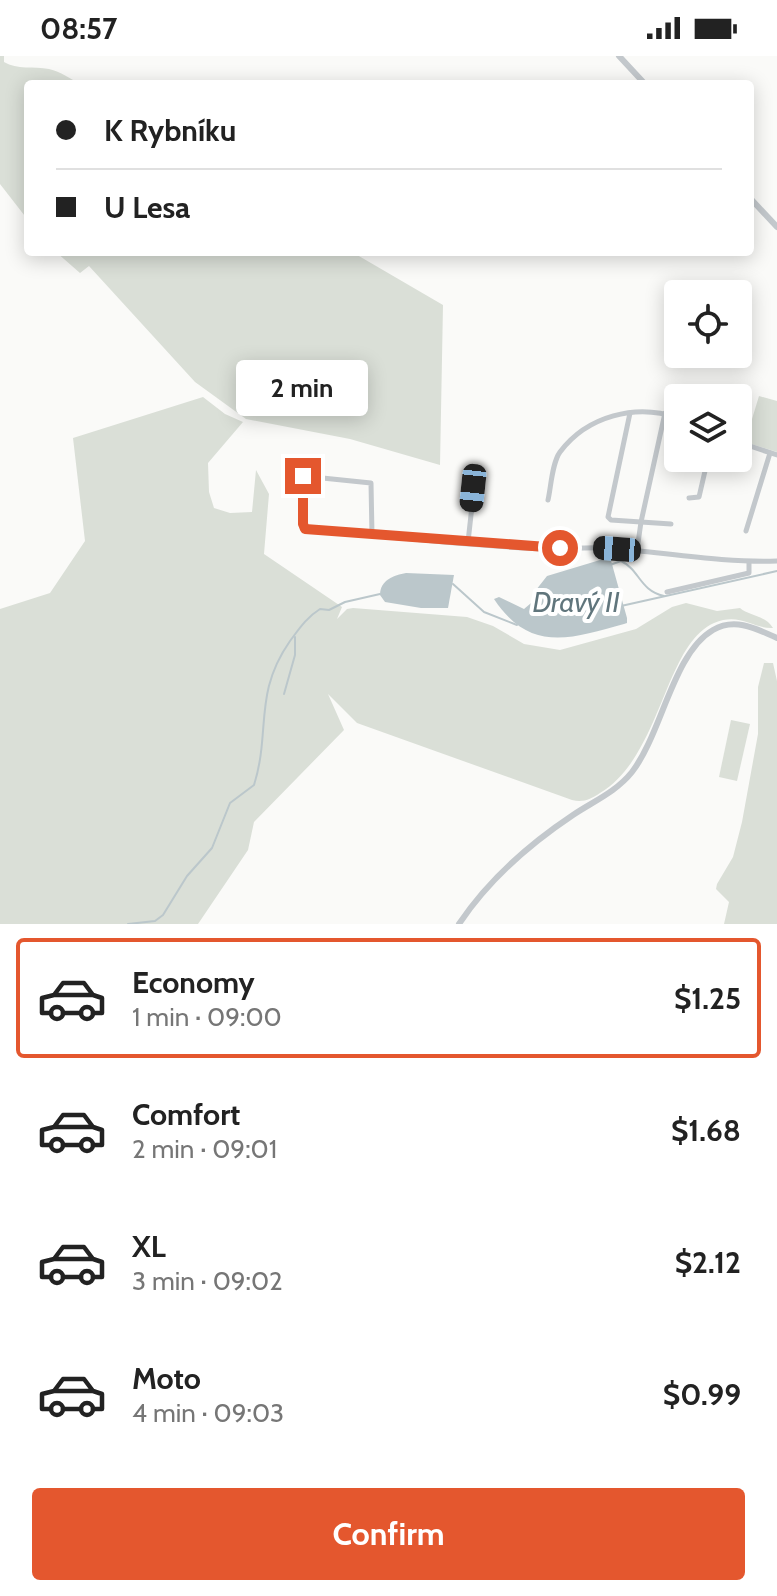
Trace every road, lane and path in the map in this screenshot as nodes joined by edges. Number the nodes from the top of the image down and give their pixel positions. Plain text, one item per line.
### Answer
1 (619, 56) edge
2 (641, 80) edge
3 (754, 202) edge
4 (777, 227) edge
5 (630, 413) junction
6 (664, 413) edge
7 (664, 418) edge
8 (752, 447) edge
9 (774, 454) edge
10 (705, 472) edge
11 (475, 479) dead end
12 (466, 488) dead end
13 (473, 488) junction
14 (689, 498) dead end
15 (548, 500) dead end
16 (641, 522) junction
17 (671, 524) dead end
18 (746, 531) dead end
19 (372, 535) junction
20 (468, 542) junction
21 (637, 550) junction
22 (777, 561) edge
23 (749, 562) junction
24 (667, 592) dead end
25 (777, 628) edge
26 (775, 637) edge
27 (459, 924) edge

1 - 2 street
3 - 4 street
5 - 6 street
5 - 15 street
5 - 16 street
7 - 16 street
8 - 9 street
9 - 18 street
10 - 14 street
11 - 13 street
12 - 13 street
13 - 20 street
16 - 17 street
16 - 21 street
19 - 19 street
19 - 20 street
20 - 21 street
21 - 23 street
22 - 23 street
23 - 24 street
25 - 26 street
26 - 27 street

